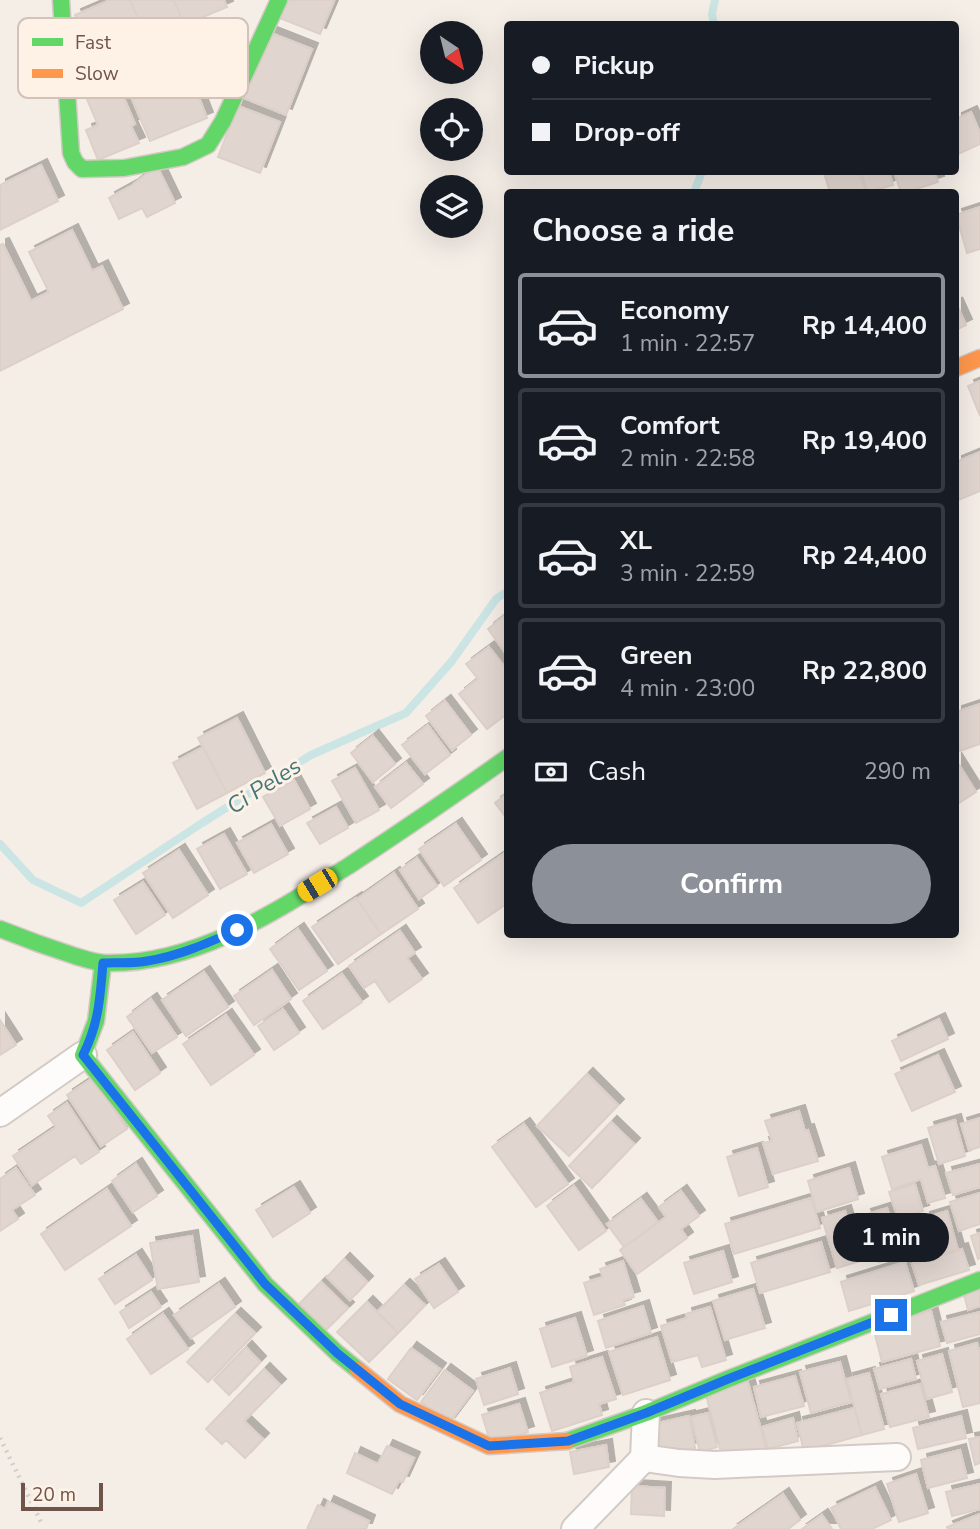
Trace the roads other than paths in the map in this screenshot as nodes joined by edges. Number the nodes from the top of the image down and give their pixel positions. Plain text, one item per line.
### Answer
1 (61, 0) edge
2 (278, 0) edge
3 (62, 18) edge
4 (248, 66) edge
5 (67, 98) edge
6 (233, 98) edge
7 (980, 358) edge
8 (959, 367) edge
9 (504, 760) edge
10 (0, 929) edge
11 (103, 963) junction
12 (83, 1055) junction
13 (0, 1113) edge
14 (980, 1280) edge
15 (646, 1413) junction
16 (897, 1457) dead end
17 (644, 1458) junction
18 (575, 1529) edge

1 - 3 main road
2 - 4 main road
5 - 6 main road
7 - 8 main road
9 - 11 main road
10 - 11 main road
11 - 12 main road
12 - 13 street
12 - 15 main road
14 - 15 main road
15 - 17 street
16 - 17 street
17 - 18 street

